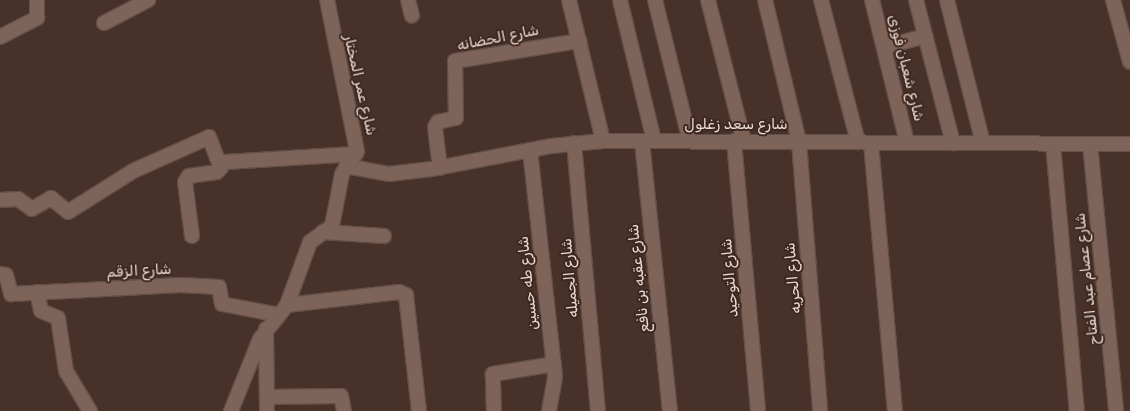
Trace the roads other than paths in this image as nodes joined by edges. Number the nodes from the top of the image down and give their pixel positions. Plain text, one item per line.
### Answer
1 (37, 0) edge
2 (148, 0) edge
3 (327, 0) edge
4 (408, 0) edge
5 (569, 0) edge
6 (620, 0) edge
7 (655, 0) edge
8 (708, 0) edge
9 (765, 0) edge
10 (822, 0) edge
11 (872, 0) edge
12 (916, 0) edge
13 (948, 0) edge
14 (1113, 0) edge
15 (412, 16) dead end
16 (104, 23) dead end
17 (926, 36) junction
18 (0, 37) edge
19 (579, 41) junction
20 (884, 47) junction
21 (1130, 62) edge
22 (603, 141) junction
23 (648, 141) junction
24 (690, 141) junction
25 (739, 141) junction
26 (799, 142) junction
27 (865, 142) junction
28 (574, 143) junction
29 (907, 143) junction
30 (953, 143) junction
31 (983, 143) junction
32 (1053, 144) junction
33 (1090, 144) junction
34 (1130, 144) edge
35 (530, 150) junction
36 (356, 154) junction
37 (346, 166) junction
38 (221, 168) junction
39 (440, 168) junction
40 (0, 200) edge
41 (323, 232) junction
42 (192, 236) dead end
43 (384, 236) dead end
44 (0, 274) edge
45 (37, 292) junction
46 (283, 310) junction
47 (266, 328) junction
48 (554, 364) junction
49 (267, 397) junction
50 (90, 411) edge
51 (231, 411) edge
52 (268, 411) edge
53 (344, 411) edge
54 (419, 411) edge
55 (494, 411) edge
56 (549, 411) edge
57 (598, 411) edge
58 (670, 411) edge
59 (758, 411) edge
60 (820, 411) edge
61 (895, 411) edge
62 (1077, 411) edge
63 (1116, 411) edge

1 - 18 street
2 - 16 street
3 - 36 street, شارع عمر المختار
4 - 15 street
5 - 19 street
6 - 23 street, شارع عقبه بن نافع
7 - 24 street
8 - 25 street, شارع التوحيد
9 - 26 street, شارع الحريه
10 - 27 street
11 - 20 street, شارع شعبان فوزى
12 - 17 street
13 - 31 street
14 - 21 street
17 - 20 street
17 - 30 street
19 - 22 street
19 - 39 street, شارع الحضانه
20 - 29 street, شارع شعبان فوزى
22 - 23 street, شارع سعد زغلول
22 - 28 street, شارع سعد زغلول
23 - 24 street, شارع سعد زغلول
23 - 58 street, شارع عقبه بن نافع
24 - 25 street, شارع سعد زغلول
25 - 26 street, شارع سعد زغلول
25 - 59 street, شارع التوحيد
26 - 27 street, شارع سعد زغلول
26 - 60 street, شارع الحريه
27 - 29 street, شارع سعد زغلول
27 - 61 street
28 - 35 street, شارع سعد زغلول
28 - 57 street, شارع الجميله
29 - 30 street, شارع سعد زغلول
30 - 31 street, شارع سعد زغلول
31 - 32 street, شارع سعد زغلول
32 - 33 street, شارع سعد زغلول
32 - 62 street
33 - 34 street, شارع سعد زغلول
33 - 63 street, شارع عصام عبد الفتاح
35 - 39 street, شارع سعد زغلول
35 - 48 street, شارع طه حسين
36 - 37 street, شارع عمر المختار
36 - 38 street
37 - 39 street, شارع سعد زغلول
37 - 41 street, شارع عمر المختار
38 - 40 street
38 - 42 street
41 - 43 street
41 - 46 street, شارع عمر المختار
44 - 45 street, شارع الزقم
45 - 46 street, شارع الزقم
45 - 50 street
46 - 47 street, شارع عمر المختار
46 - 54 street
47 - 49 street
47 - 51 street, شارع عمر المختار
48 - 55 street
48 - 56 street, شارع طه حسين
49 - 52 street
49 - 53 street

